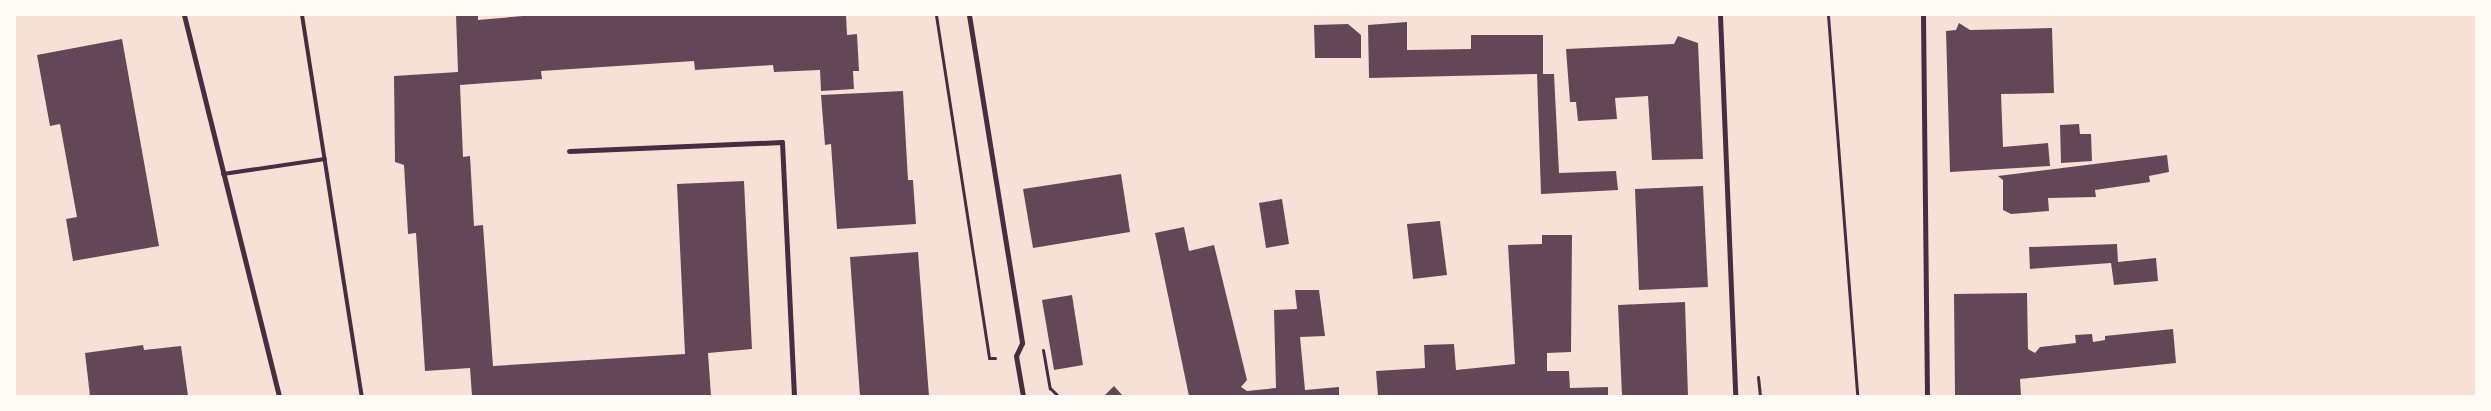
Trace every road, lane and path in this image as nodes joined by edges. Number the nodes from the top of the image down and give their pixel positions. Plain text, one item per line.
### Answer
1 (184, 15) edge
2 (302, 15) edge
3 (936, 15) edge
4 (969, 15) edge
5 (1720, 15) edge
6 (1828, 15) edge
7 (1923, 15) edge
8 (569, 151) dead end
9 (324, 158) junction
10 (222, 174) junction
11 (1016, 356) junction
12 (279, 396) edge
13 (362, 396) edge
14 (794, 396) edge
15 (1022, 396) edge
16 (1058, 396) edge
17 (1735, 396) edge
18 (1857, 396) edge
19 (1927, 396) edge

1 - 10 street
2 - 9 lane
3 - 11 path
4 - 11 street
5 - 17 street
6 - 18 path
7 - 19 street
8 - 14 street
9 - 10 lane
9 - 13 lane
10 - 12 street
11 - 15 street
11 - 16 path

